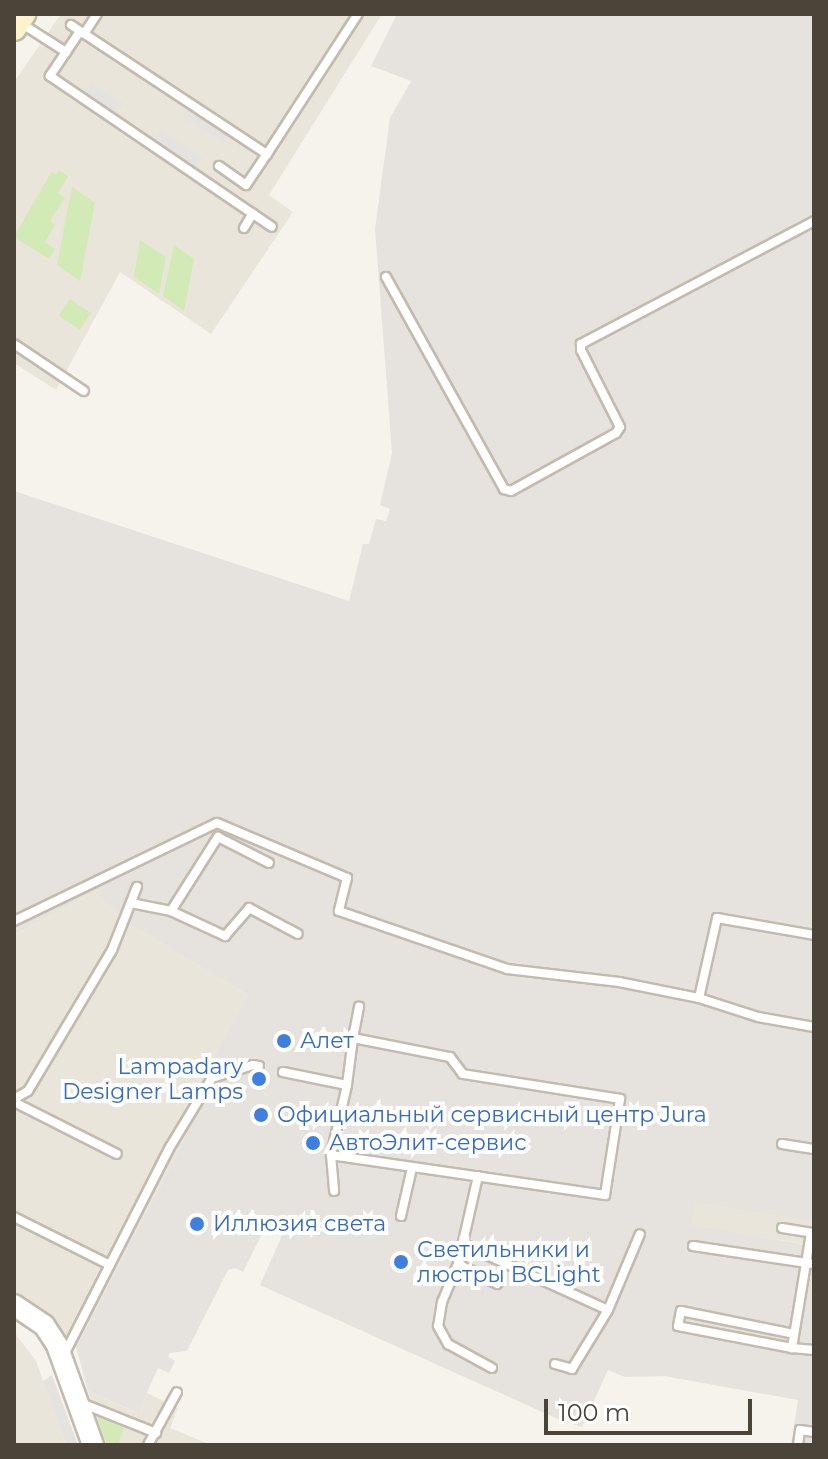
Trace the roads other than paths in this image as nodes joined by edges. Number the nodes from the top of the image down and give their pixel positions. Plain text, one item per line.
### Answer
1 (97, 14) edge
2 (358, 14) edge
3 (18, 21) edge
4 (71, 25) dead end
5 (82, 33) junction
6 (66, 52) junction
7 (267, 154) junction
8 (219, 166) dead end
9 (241, 181) junction
10 (231, 198) junction
11 (253, 213) junction
12 (814, 221) edge
13 (272, 227) dead end
14 (244, 228) dead end
15 (386, 277) dead end
16 (14, 344) edge
17 (84, 391) dead end
18 (269, 863) dead end
19 (137, 887) dead end
20 (131, 903) junction
21 (171, 911) junction
22 (14, 921) edge
23 (298, 934) dead end
24 (814, 935) edge
25 (699, 998) junction
26 (359, 1007) dead end
27 (814, 1027) edge
28 (353, 1038) junction
29 (259, 1066) dead end
30 (283, 1072) dead end
31 (347, 1085) junction
32 (14, 1101) edge
33 (782, 1144) dead end
34 (814, 1149) edge
35 (117, 1154) dead end
36 (331, 1155) junction
37 (412, 1168) junction
38 (478, 1176) junction
39 (334, 1191) dead end
40 (401, 1216) dead end
41 (14, 1217) edge
42 (782, 1228) dead end
43 (812, 1233) edge
44 (640, 1234) dead end
45 (463, 1244) junction
46 (693, 1246) dead end
47 (810, 1263) edge
48 (458, 1264) junction
49 (110, 1265) junction
50 (497, 1284) dead end
51 (14, 1305) edge
52 (608, 1310) junction
53 (794, 1334) junction
54 (792, 1348) junction
55 (814, 1350) edge
56 (62, 1357) junction
57 (555, 1364) dead end
58 (492, 1368) dead end
59 (177, 1392) dead end
60 (77, 1401) junction
61 (814, 1432) edge
62 (152, 1439) edge
63 (93, 1445) edge
64 (161, 1445) edge
65 (798, 1445) edge

1 - 5 lane
2 - 7 lane
3 - 6 lane
4 - 5 lane
5 - 6 lane
5 - 7 lane
6 - 10 lane
7 - 9 lane
8 - 9 lane
9 - 10 lane
10 - 11 lane
11 - 13 lane
11 - 14 lane
12 - 15 lane
16 - 17 lane
18 - 21 lane
19 - 20 lane
20 - 21 lane
20 - 32 lane
21 - 23 lane
22 - 25 lane
24 - 25 lane
25 - 27 lane
26 - 28 lane
28 - 31 lane
28 - 38 lane
29 - 49 lane
30 - 31 lane
31 - 36 lane
32 - 35 lane
33 - 34 lane
36 - 37 lane
36 - 39 lane
37 - 38 lane
37 - 40 lane
38 - 45 lane
41 - 49 lane
42 - 43 lane
43 - 47 lane
44 - 52 lane
45 - 48 lane
45 - 52 lane
46 - 47 lane
47 - 53 lane
48 - 50 lane
48 - 58 lane
49 - 56 lane
51 - 56 street
52 - 57 lane
53 - 54 lane
53 - 54 lane
54 - 55 lane
56 - 60 street
59 - 62 lane
60 - 62 lane
60 - 63 street
61 - 65 lane
62 - 64 lane

